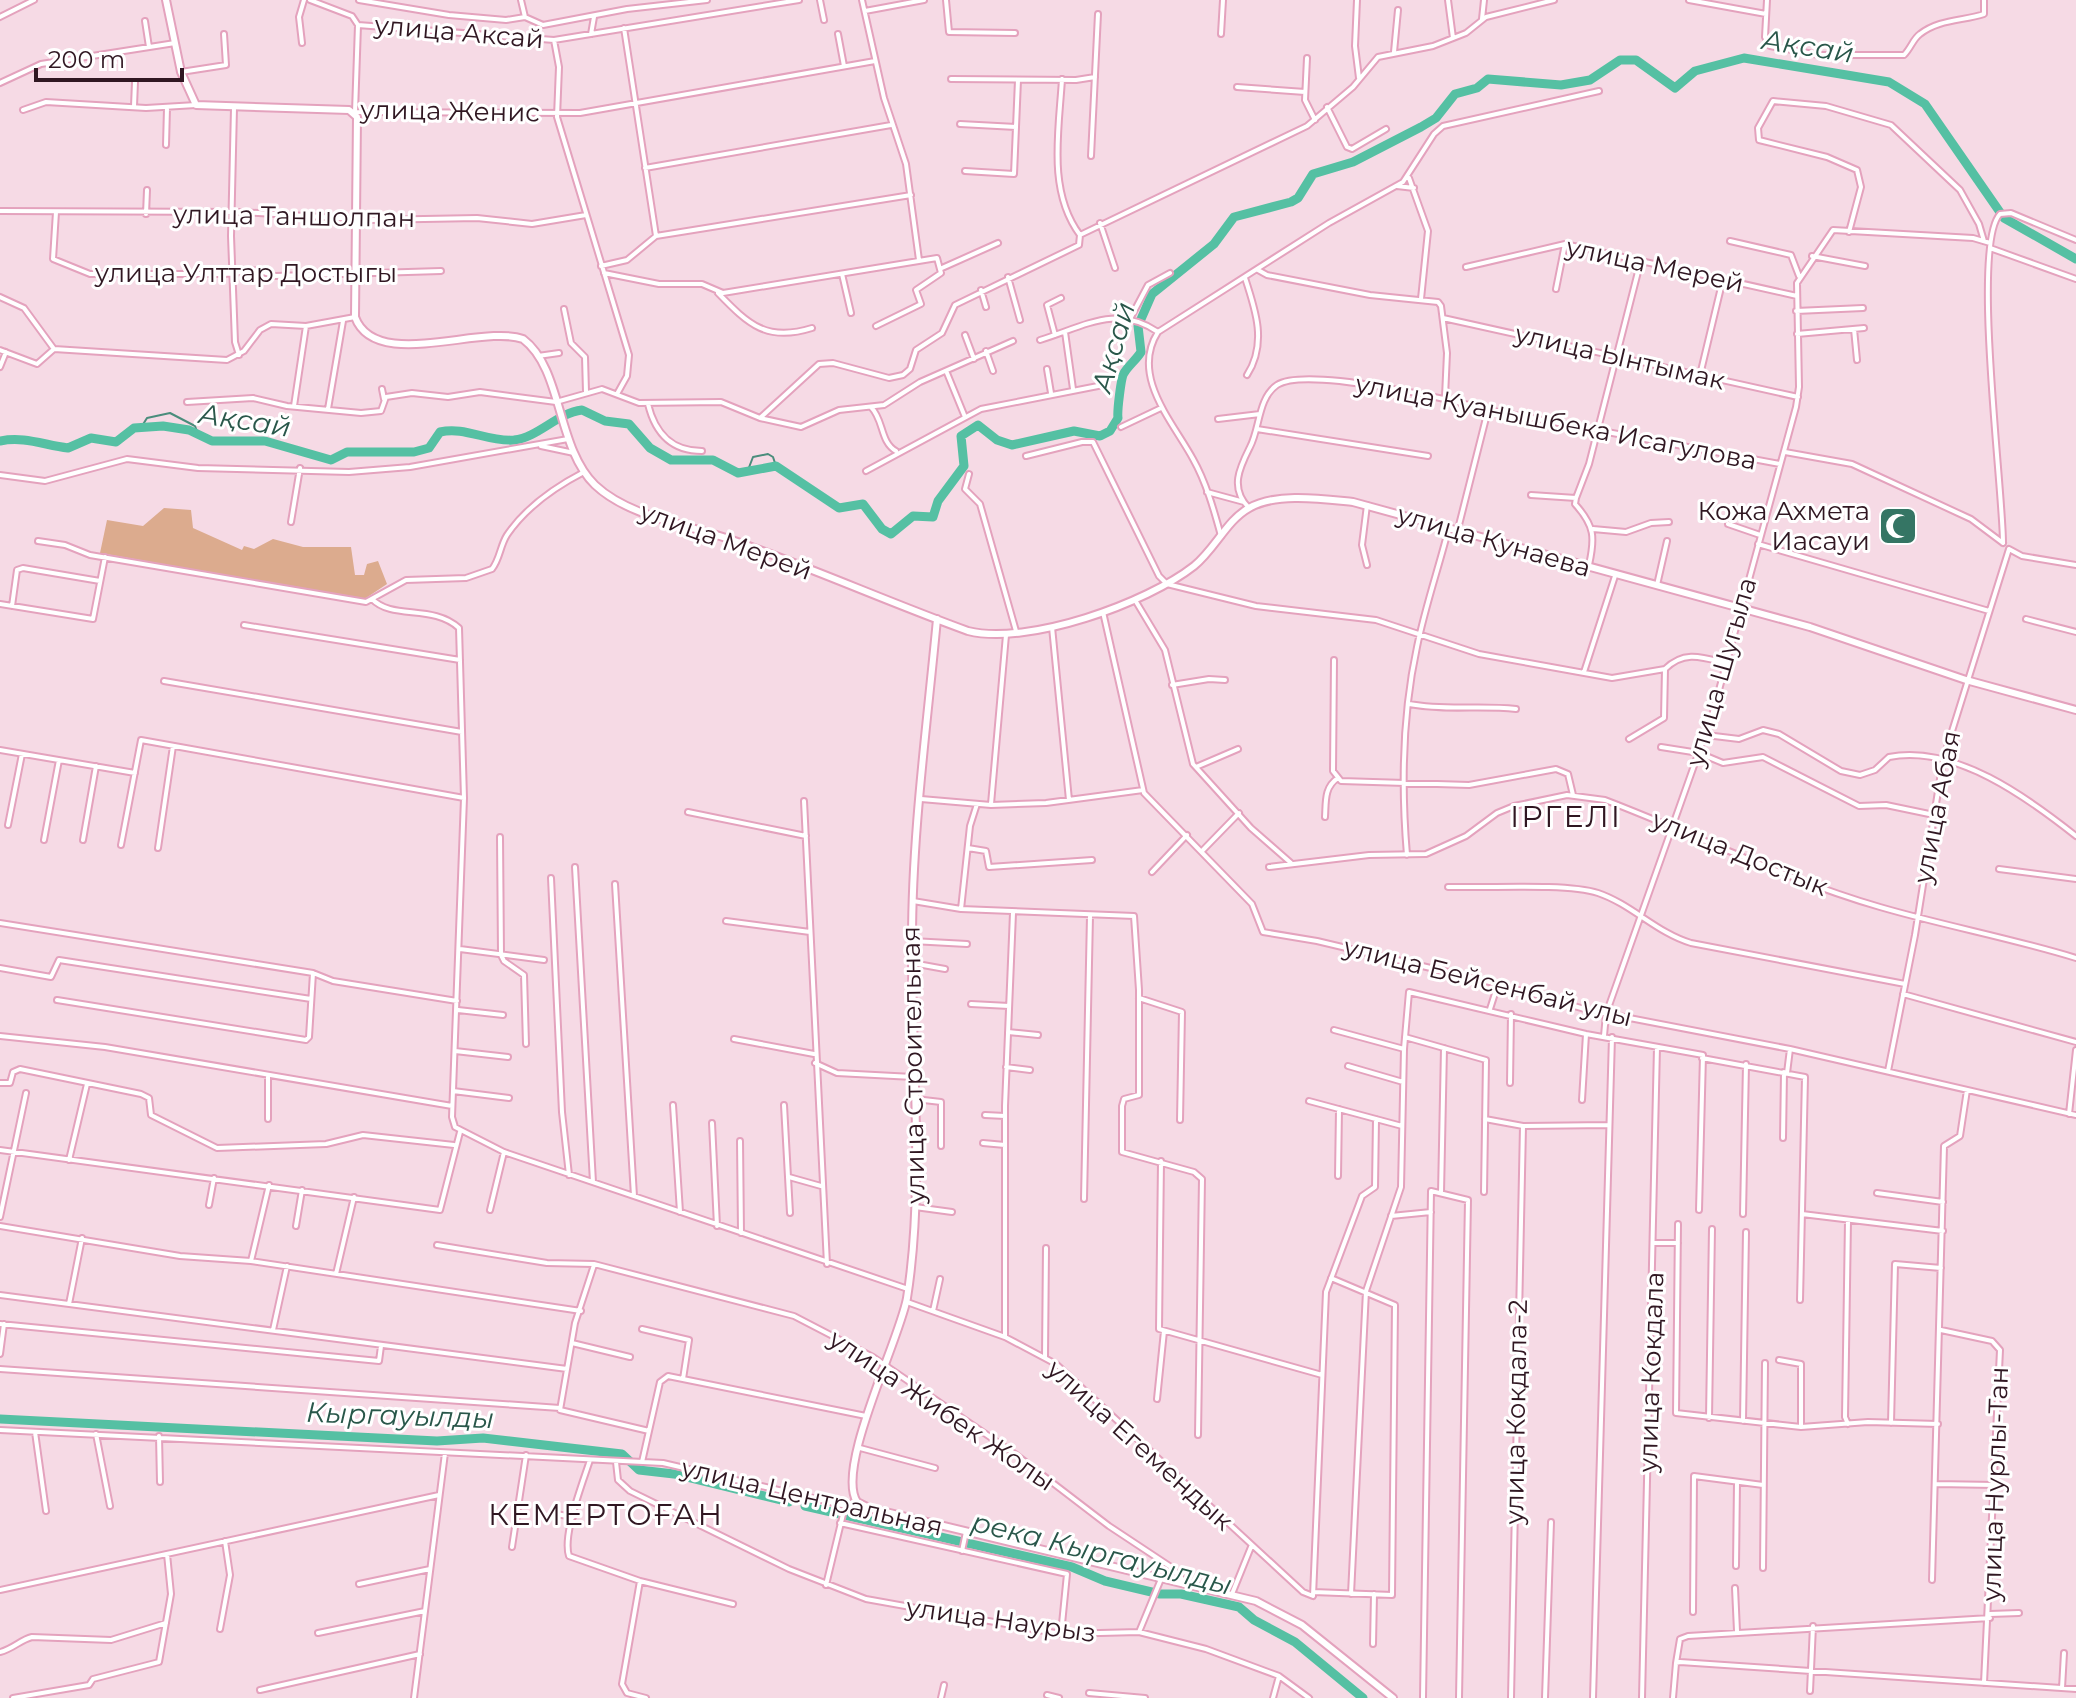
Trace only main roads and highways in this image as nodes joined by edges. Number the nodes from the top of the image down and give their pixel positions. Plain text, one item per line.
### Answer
1 (166, 0) edge
2 (538, 356) joint
3 (937, 619) junction
4 (2076, 710) edge
5 (857, 1502) junction
6 (834, 1503) road end
7 (1393, 1698) edge

1 - 2 main road, улица Женис
2 - 3 main road, улица Мерей
3 - 4 main road, улица Кунаева
3 - 5 main road, улица Строительная
5 - 6 main road, улица Центральная
5 - 7 main road, улица Центральная

